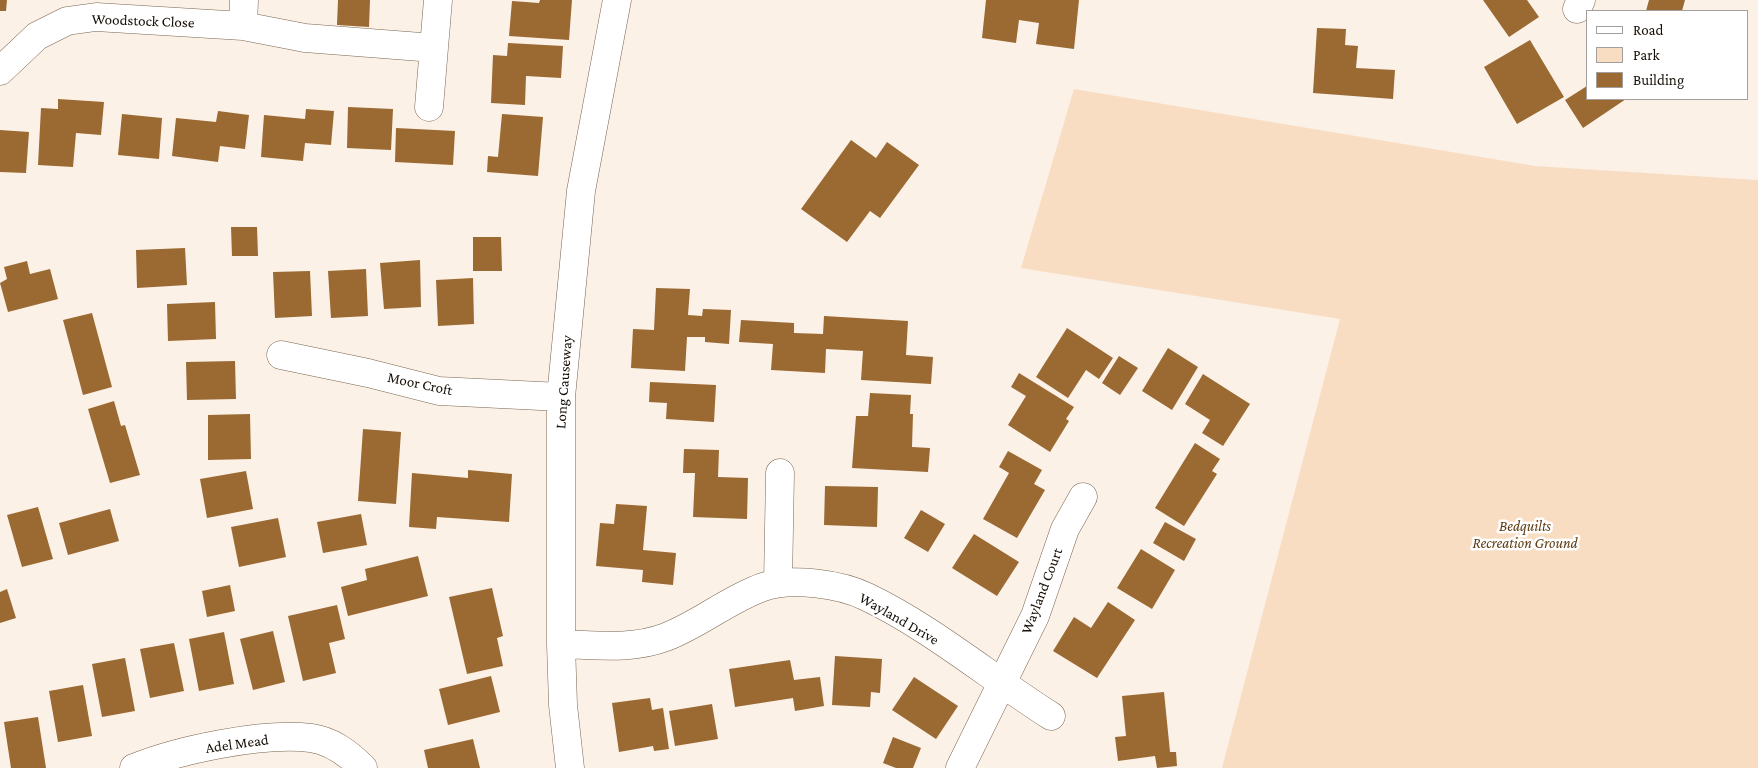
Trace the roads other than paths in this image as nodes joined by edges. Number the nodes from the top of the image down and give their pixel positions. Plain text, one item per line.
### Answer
1 (438, 0) edge
2 (616, 0) edge
3 (244, 13) edge
4 (434, 48) junction
5 (0, 71) edge
6 (429, 107) dead end
7 (280, 355) dead end
8 (561, 397) junction
9 (780, 473) dead end
10 (1083, 497) dead end
11 (778, 583) junction
12 (561, 644) junction
13 (1000, 684) junction
14 (1051, 716) dead end
15 (134, 768) edge
16 (363, 768) edge
17 (570, 768) edge
18 (960, 768) edge

1 - 4 street
2 - 8 street, Long Causeway
3 - 4 street, Woodstock Close
3 - 5 street, Woodstock Close
4 - 6 street
7 - 8 street, Moor Croft
8 - 12 street, Long Causeway
9 - 11 street
10 - 13 street, Wayland Court
11 - 12 street, Wayland Drive
11 - 13 street, Wayland Drive
12 - 17 street, Long Causeway
13 - 14 street, Wayland Drive
13 - 18 street, Wayland Court
15 - 16 street, Adel Mead

